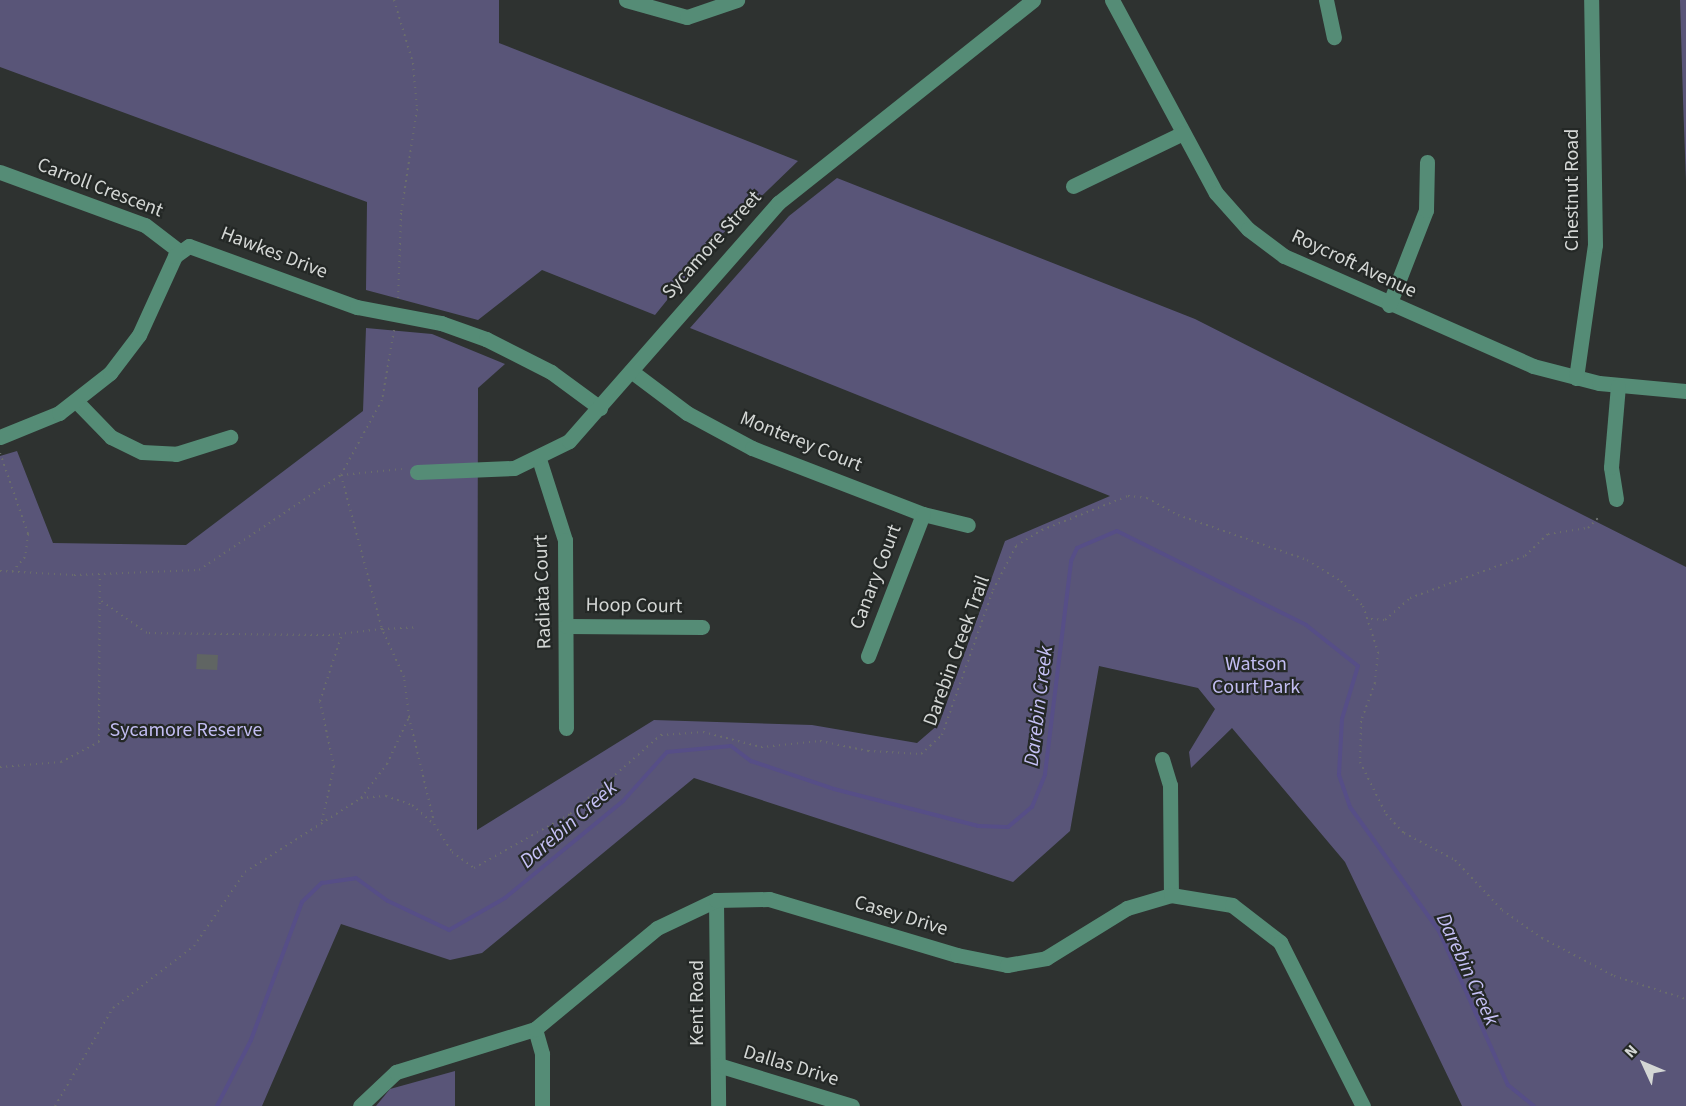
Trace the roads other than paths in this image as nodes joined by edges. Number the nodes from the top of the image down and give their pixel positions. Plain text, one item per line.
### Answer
1 (626, 0) edge
2 (737, 0) edge
3 (1033, 0) edge
4 (1112, 0) edge
5 (1326, 0) edge
6 (1591, 0) edge
7 (1334, 37) dead end
8 (1183, 133) junction
9 (1427, 162) dead end
10 (0, 172) edge
11 (1073, 186) dead end
12 (179, 251) junction
13 (1389, 305) junction
14 (631, 371) junction
15 (1576, 378) junction
16 (1686, 384) edge
17 (1618, 386) junction
18 (1669, 388) junction
19 (1686, 391) edge
20 (77, 402) junction
21 (600, 408) junction
22 (0, 437) edge
23 (230, 437) dead end
24 (539, 459) junction
25 (417, 472) road end
26 (1616, 499) dead end
27 (923, 514) junction
28 (968, 525) dead end
29 (566, 626) junction
30 (702, 627) dead end
31 (868, 656) dead end
32 (566, 728) dead end
33 (1162, 759) dead end
34 (1171, 895) junction
35 (716, 900) junction
36 (536, 1029) junction
37 (718, 1065) junction
38 (360, 1106) edge
39 (542, 1106) edge
40 (717, 1106) edge
41 (852, 1106) edge
42 (1363, 1106) edge

1 - 2 street
3 - 14 street, Sycamore Street
4 - 8 street, Roycroft Avenue
5 - 7 street
6 - 15 street, Chestnut Road
8 - 11 street
8 - 13 street, Roycroft Avenue
9 - 13 street
10 - 12 street, Carroll Crescent
12 - 20 street
12 - 21 street, Hawkes Drive
13 - 15 street, Roycroft Avenue
14 - 21 street, Sycamore Street
14 - 27 street, Monterey Court
15 - 17 street, Roycroft Avenue
16 - 18 street, Roycroft Avenue
17 - 18 street, Roycroft Avenue
17 - 26 street
18 - 19 street, Roycroft Avenue
20 - 22 street
20 - 23 street
21 - 24 street, Sycamore Street
24 - 25 street, Sycamore Street
24 - 29 street, Radiata Court
27 - 28 street, Monterey Court
27 - 31 street, Canary Court
29 - 30 street, Hoop Court
29 - 32 street, Radiata Court
33 - 34 street
34 - 35 street, Casey Drive
34 - 42 street, Casey Drive
35 - 36 street, Casey Drive
35 - 37 street, Kent Road
36 - 38 street, Casey Drive
36 - 39 street
37 - 40 street, Kent Road
37 - 41 street, Dallas Drive

